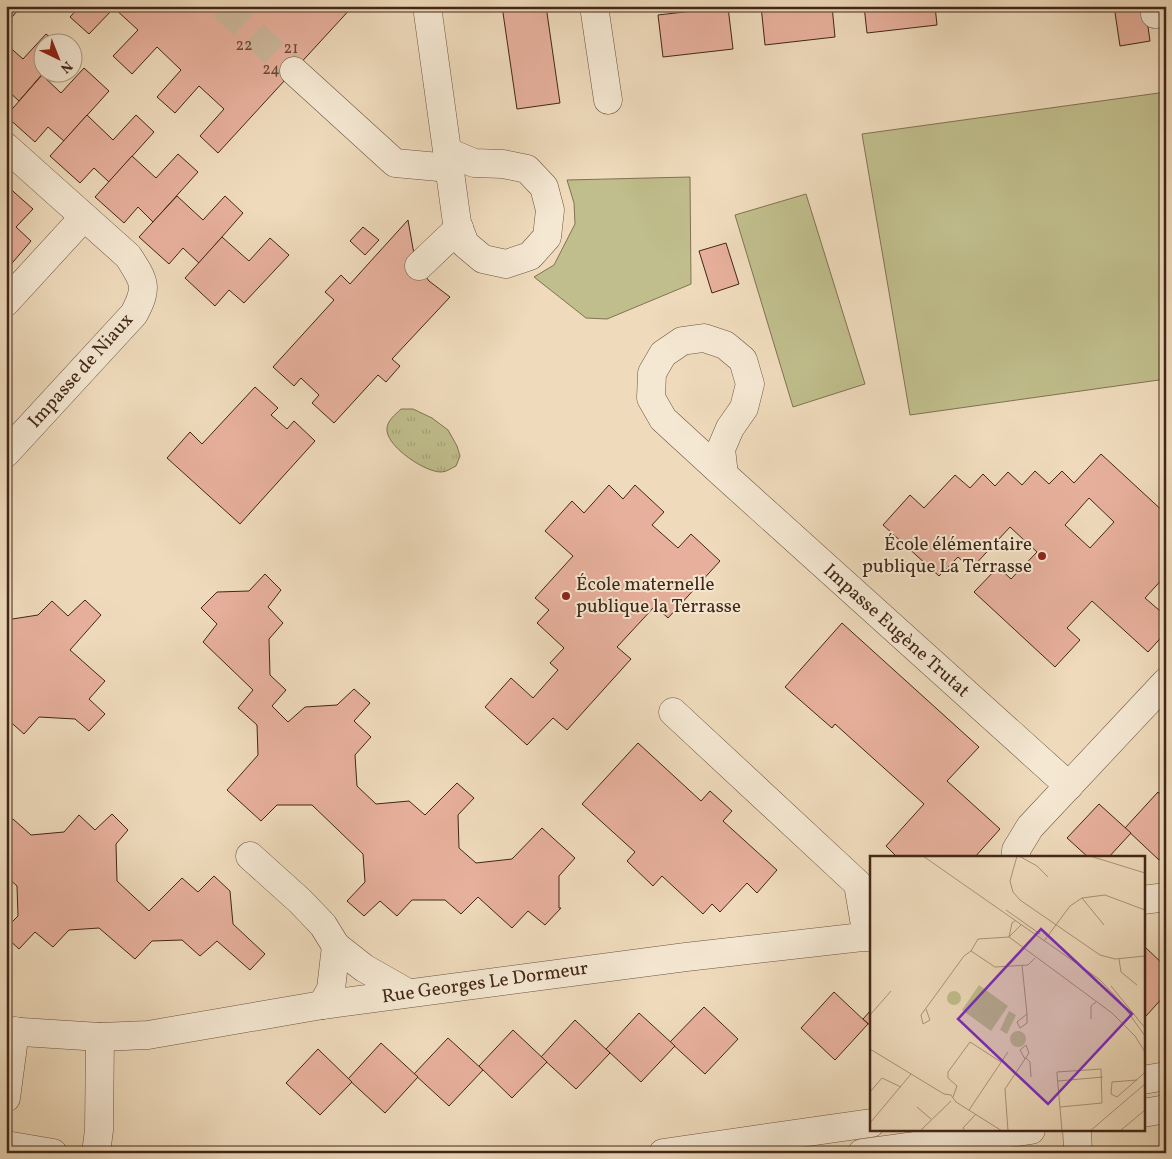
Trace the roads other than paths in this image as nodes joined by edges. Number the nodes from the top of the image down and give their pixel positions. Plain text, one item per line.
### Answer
1 (427, 6) edge
2 (594, 6) edge
3 (294, 71) tunnel mouth
4 (608, 100) dead end
5 (6, 147) edge
6 (449, 160) junction
7 (84, 217) junction
8 (458, 228) junction
9 (420, 266) dead end
10 (6, 302) edge
11 (6, 453) edge
12 (724, 475) junction
13 (1166, 682) edge
14 (673, 712) dead end
15 (1069, 786) junction
16 (250, 856) dead end
17 (1016, 856) edge
18 (1166, 897) edge
19 (1144, 900) edge
20 (869, 936) edge
21 (336, 946) junction
22 (408, 994) junction
23 (322, 1005) junction
24 (11, 1031) edge
25 (100, 1037) junction
26 (1166, 1076) edge
27 (1144, 1080) edge
28 (6, 1098) edge
29 (1166, 1109) edge
30 (1144, 1113) edge
31 (870, 1123) edge
32 (1015, 1132) edge
33 (1077, 1132) edge
34 (6, 1145) edge
35 (54, 1153) edge
36 (96, 1153) edge
37 (662, 1153) edge
38 (862, 1153) edge
39 (1078, 1153) edge

1 - 6 street
2 - 4 street
3 - 6 street
5 - 7 street, Impasse de Niaux
6 - 8 street
6 - 8 street
7 - 10 street
7 - 11 street, Impasse de Niaux
8 - 9 street
12 - 12 street, Impasse Eugène Trutat
12 - 15 street, Impasse Eugène Trutat
13 - 15 street
14 - 20 street
15 - 17 street
16 - 21 street
18 - 19 street
20 - 22 street, Rue Georges Le Dormeur
21 - 22 street
21 - 23 street
22 - 23 street, Rue Georges Le Dormeur
23 - 25 street, Rue Georges Le Dormeur
24 - 25 street, Rue Georges Le Dormeur
24 - 28 street, Rue Georges Le Dormeur
25 - 36 street
26 - 27 street
29 - 30 street
31 - 37 street
32 - 38 street
33 - 39 street
34 - 35 street

